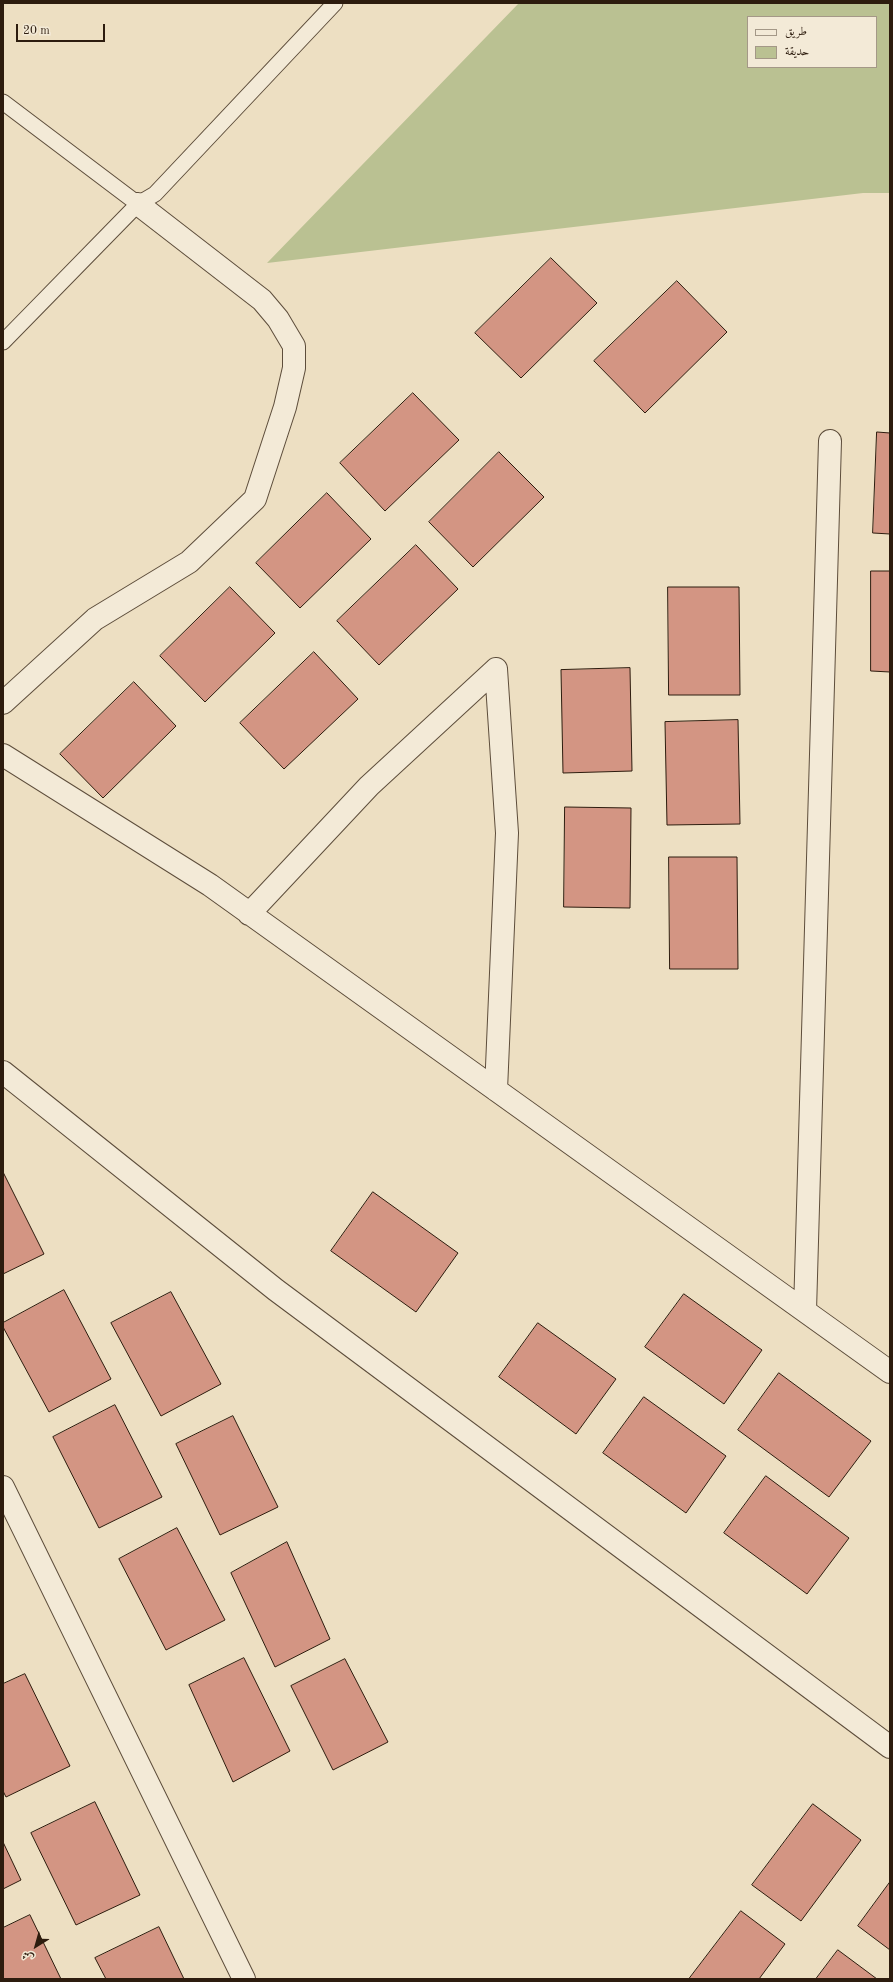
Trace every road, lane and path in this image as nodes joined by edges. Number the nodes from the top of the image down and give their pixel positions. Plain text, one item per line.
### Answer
1 (335, 3) edge
2 (3, 102) edge
3 (138, 204) junction
4 (3, 342) edge
5 (830, 441) dead end
6 (3, 703) edge
7 (3, 755) edge
8 (249, 914) junction
9 (3, 1072) edge
10 (496, 1090) junction
11 (805, 1311) junction
12 (890, 1372) edge
13 (3, 1487) edge
14 (890, 1747) edge
15 (244, 1979) edge

1 - 3 lane
2 - 3 lane
3 - 4 lane
3 - 6 street
5 - 11 street
7 - 8 street
8 - 10 street
8 - 10 street
9 - 14 street
10 - 11 street
11 - 12 street
13 - 15 street

